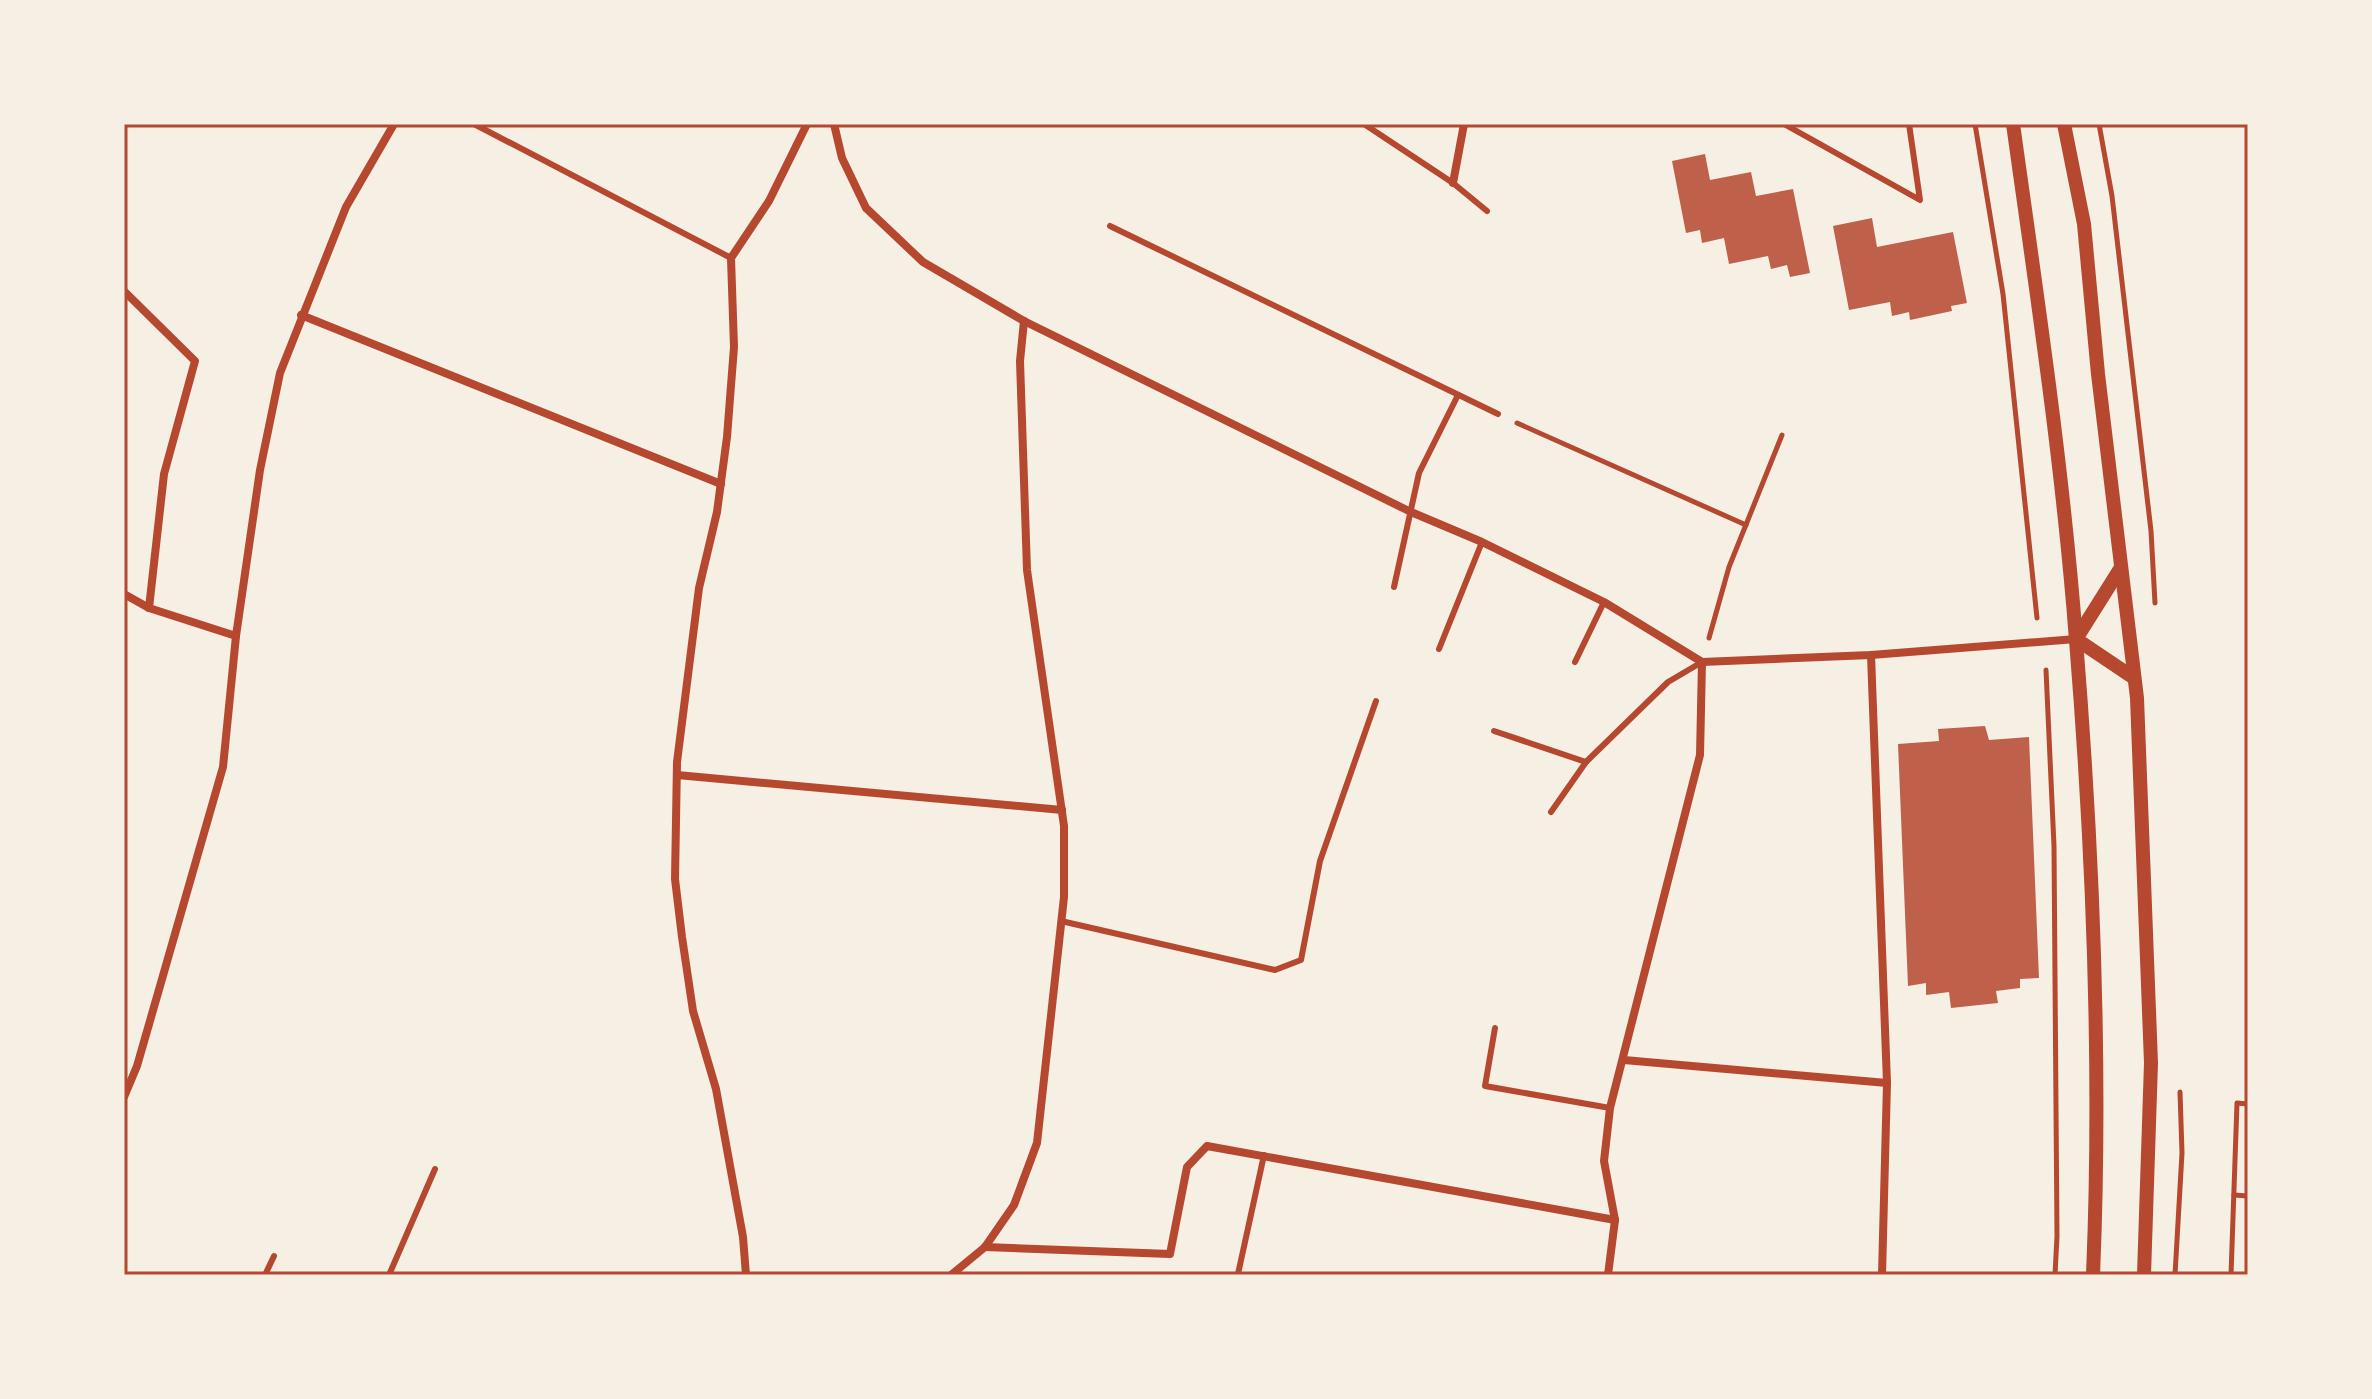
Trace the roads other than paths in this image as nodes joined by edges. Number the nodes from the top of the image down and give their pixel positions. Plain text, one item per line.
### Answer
1 (394, 124) edge
2 (474, 124) edge
3 (807, 124) edge
4 (834, 124) edge
5 (1364, 124) edge
6 (1464, 124) edge
7 (1784, 124) edge
8 (1909, 124) edge
9 (2013, 124) edge
10 (2064, 124) edge
11 (1453, 183) junction
12 (1487, 211) dead end
13 (1110, 226) dead end
14 (731, 258) junction
15 (124, 291) edge
16 (301, 315) junction
17 (1024, 321) junction
18 (1458, 395) junction
19 (1498, 414) road end
20 (721, 484) junction
21 (1411, 512) junction
22 (1482, 542) junction
23 (2120, 569) junction
24 (1394, 587) dead end
25 (124, 594) edge
26 (1604, 602) junction
27 (149, 608) junction
28 (236, 636) junction
29 (2076, 639) junction
30 (1439, 649) dead end
31 (1871, 655) junction
32 (1575, 662) dead end
33 (1702, 662) junction
34 (2134, 678) junction
35 (1376, 701) dead end
36 (1494, 731) dead end
37 (1586, 762) junction
38 (677, 775) junction
39 (1062, 810) junction
40 (1551, 812) dead end
41 (1061, 921) junction
42 (1495, 1028) dead end
43 (1624, 1060) junction
44 (1887, 1083) junction
45 (124, 1097) edge
46 (1610, 1108) junction
47 (1264, 1155) junction
48 (435, 1169) dead end
49 (1615, 1220) junction
50 (985, 1247) junction
51 (274, 1256) dead end
52 (1238, 1274) edge
53 (265, 1275) edge
54 (389, 1275) edge
55 (746, 1275) edge
56 (951, 1275) edge
57 (1608, 1275) edge
58 (1882, 1275) edge
59 (2093, 1275) edge
60 (2144, 1275) edge

1 - 16 street
2 - 14 lane
3 - 14 street
4 - 17 street
5 - 11 lane
6 - 11 street
7 - 8 lane
9 - 29 street
10 - 23 street
11 - 12 lane
13 - 18 lane
14 - 20 street
15 - 27 street
16 - 20 street
16 - 28 street
17 - 21 street
17 - 39 street
18 - 19 lane
18 - 21 lane
20 - 38 street
21 - 22 street
21 - 24 lane
22 - 26 street
22 - 30 lane
23 - 29 street
23 - 34 street
25 - 27 street
26 - 32 lane
26 - 33 street
27 - 28 street
28 - 45 street
29 - 31 street
29 - 34 street
29 - 59 street
31 - 33 street
31 - 44 street
33 - 37 lane
33 - 43 street
34 - 60 street
35 - 41 lane
36 - 37 lane
37 - 40 lane
38 - 39 street
38 - 55 street
39 - 41 street
41 - 50 street
42 - 46 lane
43 - 44 street
43 - 46 street
44 - 58 street
46 - 49 street
47 - 49 street
47 - 50 street
47 - 52 lane
48 - 54 lane
49 - 57 street
50 - 56 street
51 - 53 lane

